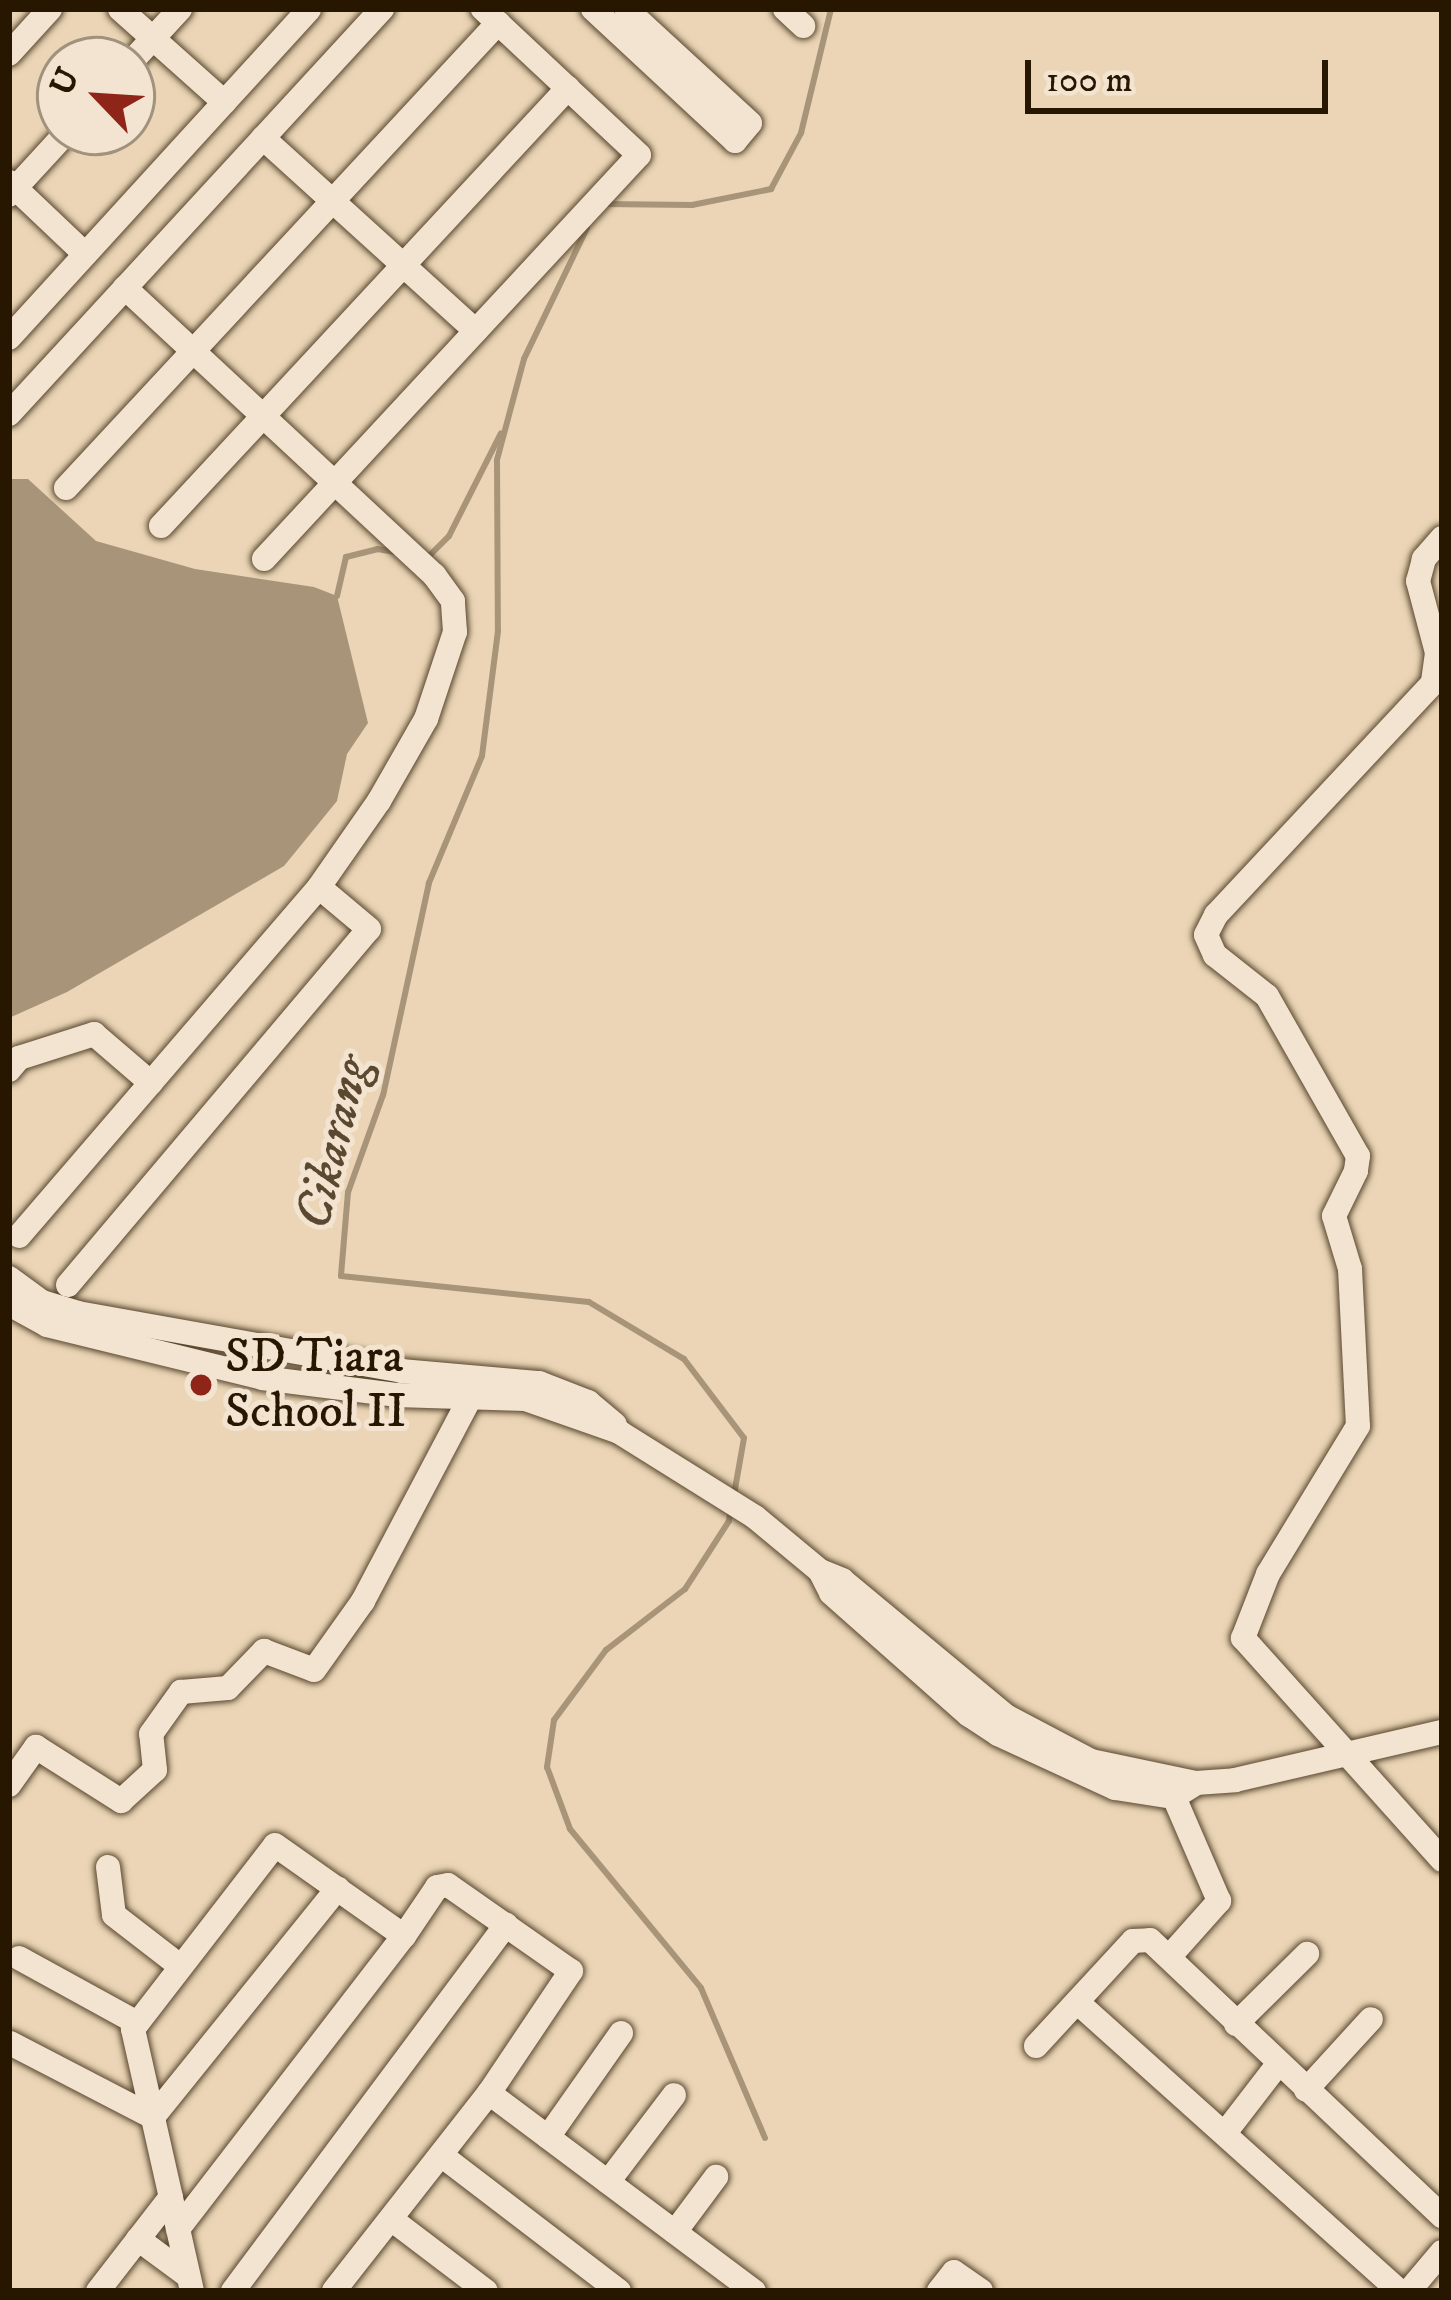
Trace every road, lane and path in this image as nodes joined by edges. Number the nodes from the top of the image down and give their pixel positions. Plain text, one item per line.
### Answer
1 (50, 9) edge
2 (120, 9) edge
3 (180, 9) edge
4 (309, 9) edge
5 (382, 9) edge
6 (593, 9) edge
7 (626, 9) edge
8 (490, 16) edge
9 (151, 36) edge
10 (155, 36) edge
11 (156, 41) edge
12 (9, 54) edge
13 (568, 88) junction
14 (224, 102) junction
15 (263, 138) junction
16 (43, 156) edge
17 (11, 188) edge
18 (333, 201) junction
19 (86, 254) junction
20 (404, 265) junction
21 (125, 288) junction
22 (476, 331) junction
23 (9, 338) edge
24 (194, 351) junction
25 (9, 414) edge
26 (263, 416) junction
27 (334, 483) junction
28 (67, 488) dead end
29 (161, 526) dead end
30 (1442, 538) edge
31 (264, 559) dead end
32 (320, 887) junction
33 (9, 1070) edge
34 (151, 1082) junction
35 (20, 1236) dead end
36 (9, 1278) edge
37 (68, 1285) dead end
38 (9, 1304) edge
39 (167, 1343) junction
40 (470, 1399) junction
41 (619, 1432) junction
42 (1442, 1732) edge
43 (1351, 1755) junction
44 (11, 1776) edge
45 (1181, 1786) junction
46 (1442, 1860) edge
47 (108, 1867) dead end
48 (338, 1888) junction
49 (506, 1925) junction
50 (404, 1936) junction
51 (1307, 1954) dead end
52 (1170, 1957) junction
53 (20, 1958) dead end
54 (180, 1966) junction
55 (1077, 2002) junction
56 (1370, 2019) dead end
57 (136, 2023) junction
58 (1236, 2024) junction
59 (621, 2033) dead end
60 (10, 2043) edge
61 (1036, 2046) dead end
62 (1279, 2063) junction
63 (1306, 2090) junction
64 (489, 2093) junction
65 (674, 2095) dead end
66 (153, 2117) junction
67 (1225, 2133) junction
68 (548, 2137) junction
69 (440, 2156) junction
70 (716, 2177) dead end
71 (608, 2182) junction
72 (171, 2197) junction
73 (1442, 2216) edge
74 (391, 2219) junction
75 (178, 2229) junction
76 (675, 2232) junction
77 (138, 2239) junction
78 (1442, 2252) edge
79 (190, 2283) edge
80 (98, 2291) edge
81 (233, 2291) edge
82 (335, 2291) edge
83 (486, 2291) edge
84 (619, 2291) edge
85 (754, 2291) edge
86 (939, 2291) edge
87 (981, 2291) edge
88 (1400, 2291) edge
89 (1409, 2291) edge

1 - 12 street
2 - 9 street
3 - 10 street
4 - 14 street
5 - 15 street
6 - 7 street
8 - 13 street
8 - 18 street
11 - 14 street
13 - 20 street
13 - 22 street
14 - 19 street
15 - 18 street
15 - 21 street
16 - 17 street
17 - 19 street
18 - 20 street
18 - 24 street
19 - 23 street
20 - 22 street
20 - 26 street
21 - 24 street
21 - 25 street
22 - 27 street
24 - 26 street
24 - 28 street
26 - 27 street
26 - 29 street
27 - 31 street
27 - 32 street
30 - 43 street
32 - 34 street
32 - 37 street
33 - 34 street
34 - 35 street
36 - 39 street
38 - 39 street
39 - 40 street
39 - 41 street
40 - 41 street
40 - 44 street
41 - 45 street
42 - 43 street
43 - 45 street
43 - 46 street
45 - 52 street
47 - 54 street
48 - 50 street
48 - 54 street
48 - 66 street
49 - 50 street
49 - 64 street
49 - 81 street
50 - 75 street
51 - 58 street
52 - 55 street
52 - 58 street
53 - 57 street
54 - 57 street
55 - 61 street
55 - 67 street
56 - 63 street
57 - 66 street
58 - 62 street
59 - 68 street
60 - 66 street
62 - 63 street
62 - 67 street
63 - 73 street
64 - 68 street
64 - 69 street
65 - 71 street
66 - 72 street
67 - 88 street
68 - 71 street
69 - 74 street
69 - 84 street
70 - 76 street
71 - 76 street
72 - 75 street
72 - 77 street
74 - 82 street
74 - 83 street
75 - 79 street
76 - 85 street
77 - 79 street
77 - 80 street
78 - 89 street
86 - 87 street

